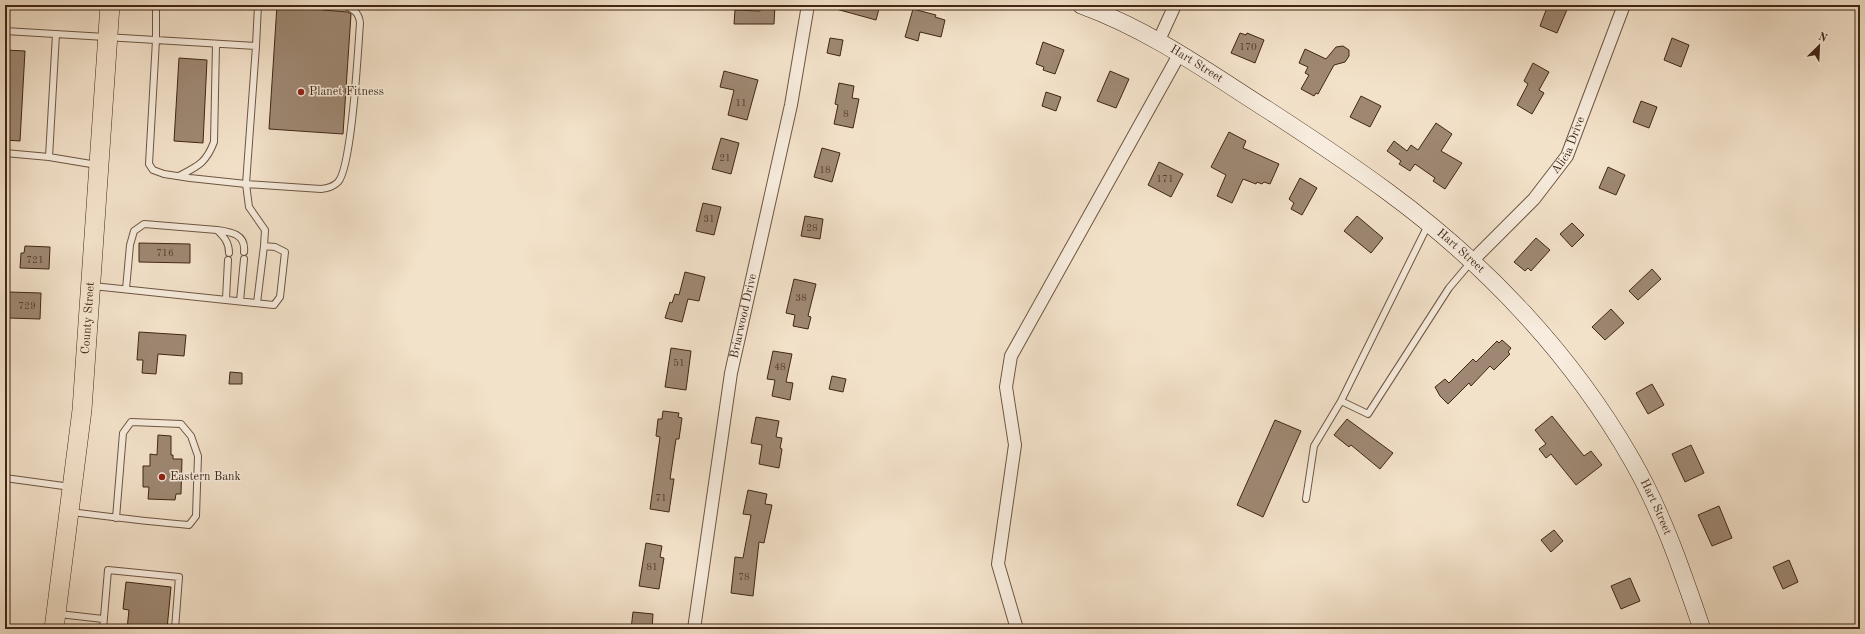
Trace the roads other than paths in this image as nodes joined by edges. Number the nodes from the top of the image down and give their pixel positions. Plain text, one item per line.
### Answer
1 (110, 5) edge
2 (156, 5) edge
3 (165, 5) edge
4 (182, 5) edge
5 (258, 5) edge
6 (343, 5) edge
7 (808, 5) edge
8 (1081, 5) edge
9 (1175, 5) edge
10 (1624, 5) edge
11 (5, 31) edge
12 (56, 34) junction
13 (108, 37) junction
14 (156, 40) junction
15 (1159, 40) junction
16 (216, 44) junction
17 (256, 46) junction
18 (1180, 52) junction
19 (5, 154) edge
20 (49, 157) junction
21 (99, 165) junction
22 (179, 176) junction
23 (246, 184) junction
24 (1429, 224) junction
25 (217, 230) junction
26 (264, 246) junction
27 (229, 253) dead end
28 (228, 260) dead end
29 (1472, 261) junction
30 (90, 286) junction
31 (126, 289) junction
32 (226, 299) junction
33 (240, 301) junction
34 (257, 303) junction
35 (1341, 401) junction
36 (5, 478) edge
37 (71, 487) junction
38 (1306, 499) dead end
39 (68, 511) junction
40 (116, 518) junction
41 (103, 619) junction
42 (55, 621) edge
43 (103, 629) edge
44 (175, 629) edge
45 (694, 629) edge
46 (1017, 629) edge
47 (1702, 629) edge

1 - 13 main road, County Street
2 - 14 lane
3 - 4 lane
5 - 17 lane
6 - 23 lane
7 - 45 street, Briarwood Drive
8 - 15 street, Hart Street
9 - 15 street
10 - 29 street, Alicia Drive
11 - 12 lane
12 - 13 lane
12 - 20 lane
13 - 14 lane
13 - 21 main road, County Street
14 - 16 lane
14 - 22 lane
15 - 18 street, Hart Street
16 - 17 lane
16 - 22 lane
17 - 23 lane
18 - 24 street, Hart Street
18 - 46 street
19 - 20 lane
20 - 21 lane
21 - 30 main road, County Street
22 - 23 lane
23 - 26 lane
24 - 29 street, Hart Street
24 - 35 lane
25 - 27 lane
25 - 31 lane
25 - 33 lane
26 - 34 lane
26 - 34 lane
28 - 32 lane
29 - 35 lane
29 - 47 street, Hart Street
30 - 31 lane
30 - 37 main road, County Street
31 - 32 lane
32 - 33 lane
33 - 34 lane
35 - 38 lane
36 - 37 lane
37 - 39 main road, County Street
39 - 40 lane
39 - 42 main road, County Street
40 - 40 lane
41 - 42 lane
41 - 43 lane
41 - 44 lane

